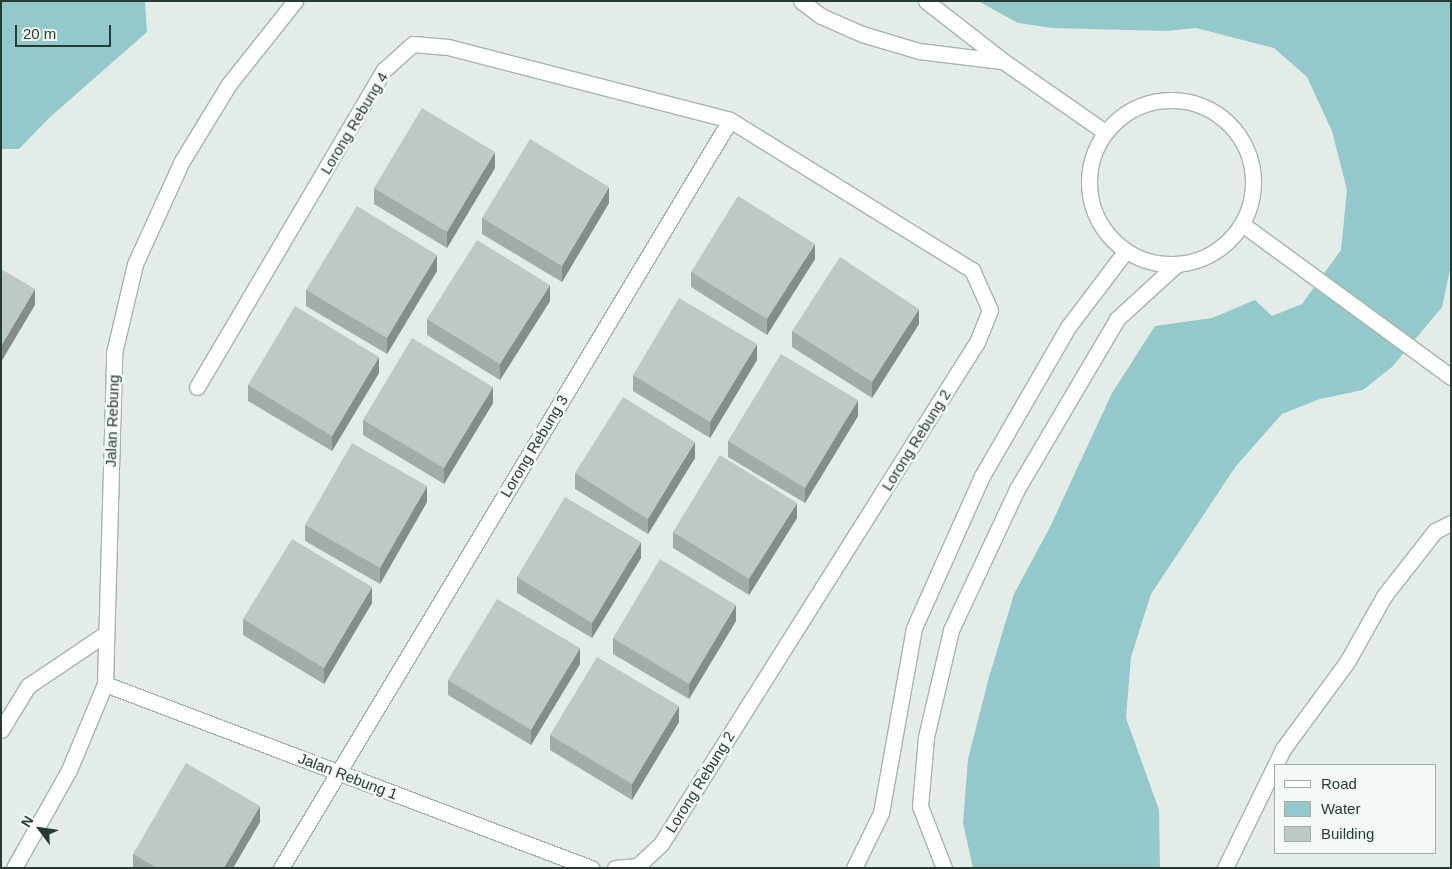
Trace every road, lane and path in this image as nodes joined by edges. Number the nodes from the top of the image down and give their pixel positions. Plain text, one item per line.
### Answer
1 (295, 1) edge
2 (801, 1) edge
3 (926, 1) edge
4 (1003, 61) junction
5 (730, 120) junction
6 (1104, 132) junction
7 (1242, 224) junction
8 (1125, 252) junction
9 (1176, 265) junction
10 (1451, 377) edge
11 (197, 387) dead end
12 (1451, 523) edge
13 (105, 634) junction
14 (105, 684) junction
15 (1, 730) edge
16 (1276, 764) edge
17 (1274, 767) edge
18 (337, 772) junction
19 (14, 868) edge
20 (282, 868) edge
21 (591, 868) edge
22 (615, 868) edge
23 (854, 868) edge
24 (944, 868) edge
25 (1225, 868) edge

1 - 13 street, Jalan Rebung
2 - 4 street
3 - 4 street
4 - 6 street
5 - 11 street, Lorong Rebung 4
5 - 18 street, Lorong Rebung 3
5 - 22 street, Lorong Rebung 2
6 - 7 street
6 - 8 street
7 - 9 street
7 - 10 street
8 - 9 street
8 - 23 street
9 - 24 street
12 - 16 street
13 - 14 street, Jalan Rebung
13 - 15 street
14 - 18 street, Jalan Rebung 1
14 - 19 street, Jalan Rebung
17 - 25 street
18 - 20 street, Lorong Rebung 3
18 - 21 street, Jalan Rebung 1

